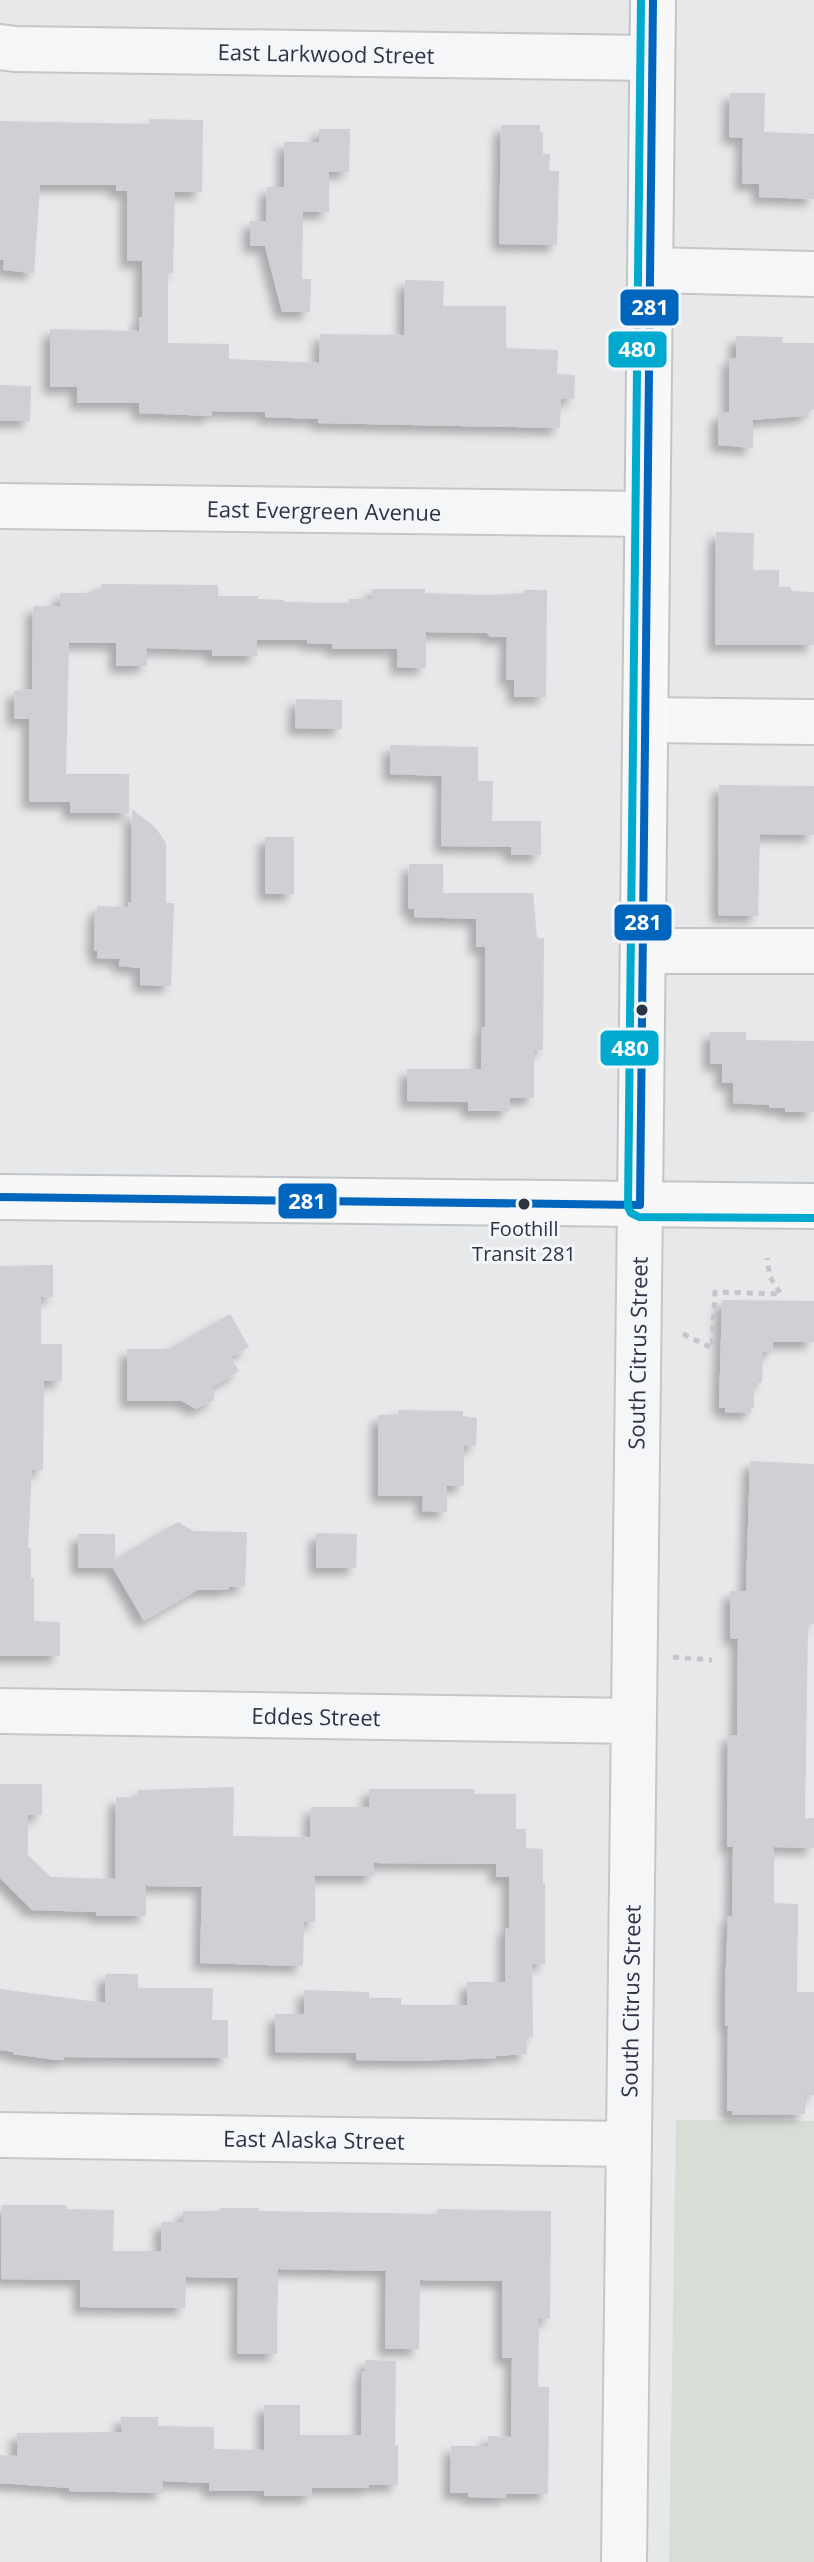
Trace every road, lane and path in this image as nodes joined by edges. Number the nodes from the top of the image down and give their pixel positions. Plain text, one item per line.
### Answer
1 (653, 0) edge
2 (0, 47) edge
3 (652, 58) junction
4 (650, 270) junction
5 (814, 274) edge
6 (0, 506) edge
7 (647, 514) junction
8 (646, 720) junction
9 (814, 722) edge
10 (643, 951) junction
11 (814, 951) edge
12 (0, 1197) edge
13 (640, 1205) junction
14 (814, 1206) edge
15 (767, 1258) dead end
16 (683, 1334) dead end
17 (673, 1657) dead end
18 (712, 1660) dead end
19 (0, 1711) edge
20 (632, 1721) junction
21 (0, 2135) edge
22 (629, 2144) junction
23 (624, 2562) edge

1 - 3 main road, South Citrus Street
2 - 3 street, East Larkwood Street
3 - 4 main road, South Citrus Street
4 - 5 street
4 - 7 main road, South Citrus Street
6 - 7 street, East Evergreen Avenue
7 - 8 main road, South Citrus Street
8 - 9 street
8 - 10 main road, South Citrus Street
10 - 11 street
10 - 13 main road, South Citrus Street
12 - 13 main road
13 - 14 main road
13 - 20 street, South Citrus Street
15 - 16 path
17 - 18 path
19 - 20 street, Eddes Street
20 - 22 street, South Citrus Street
21 - 22 street, East Alaska Street
22 - 23 street, South Citrus Street

